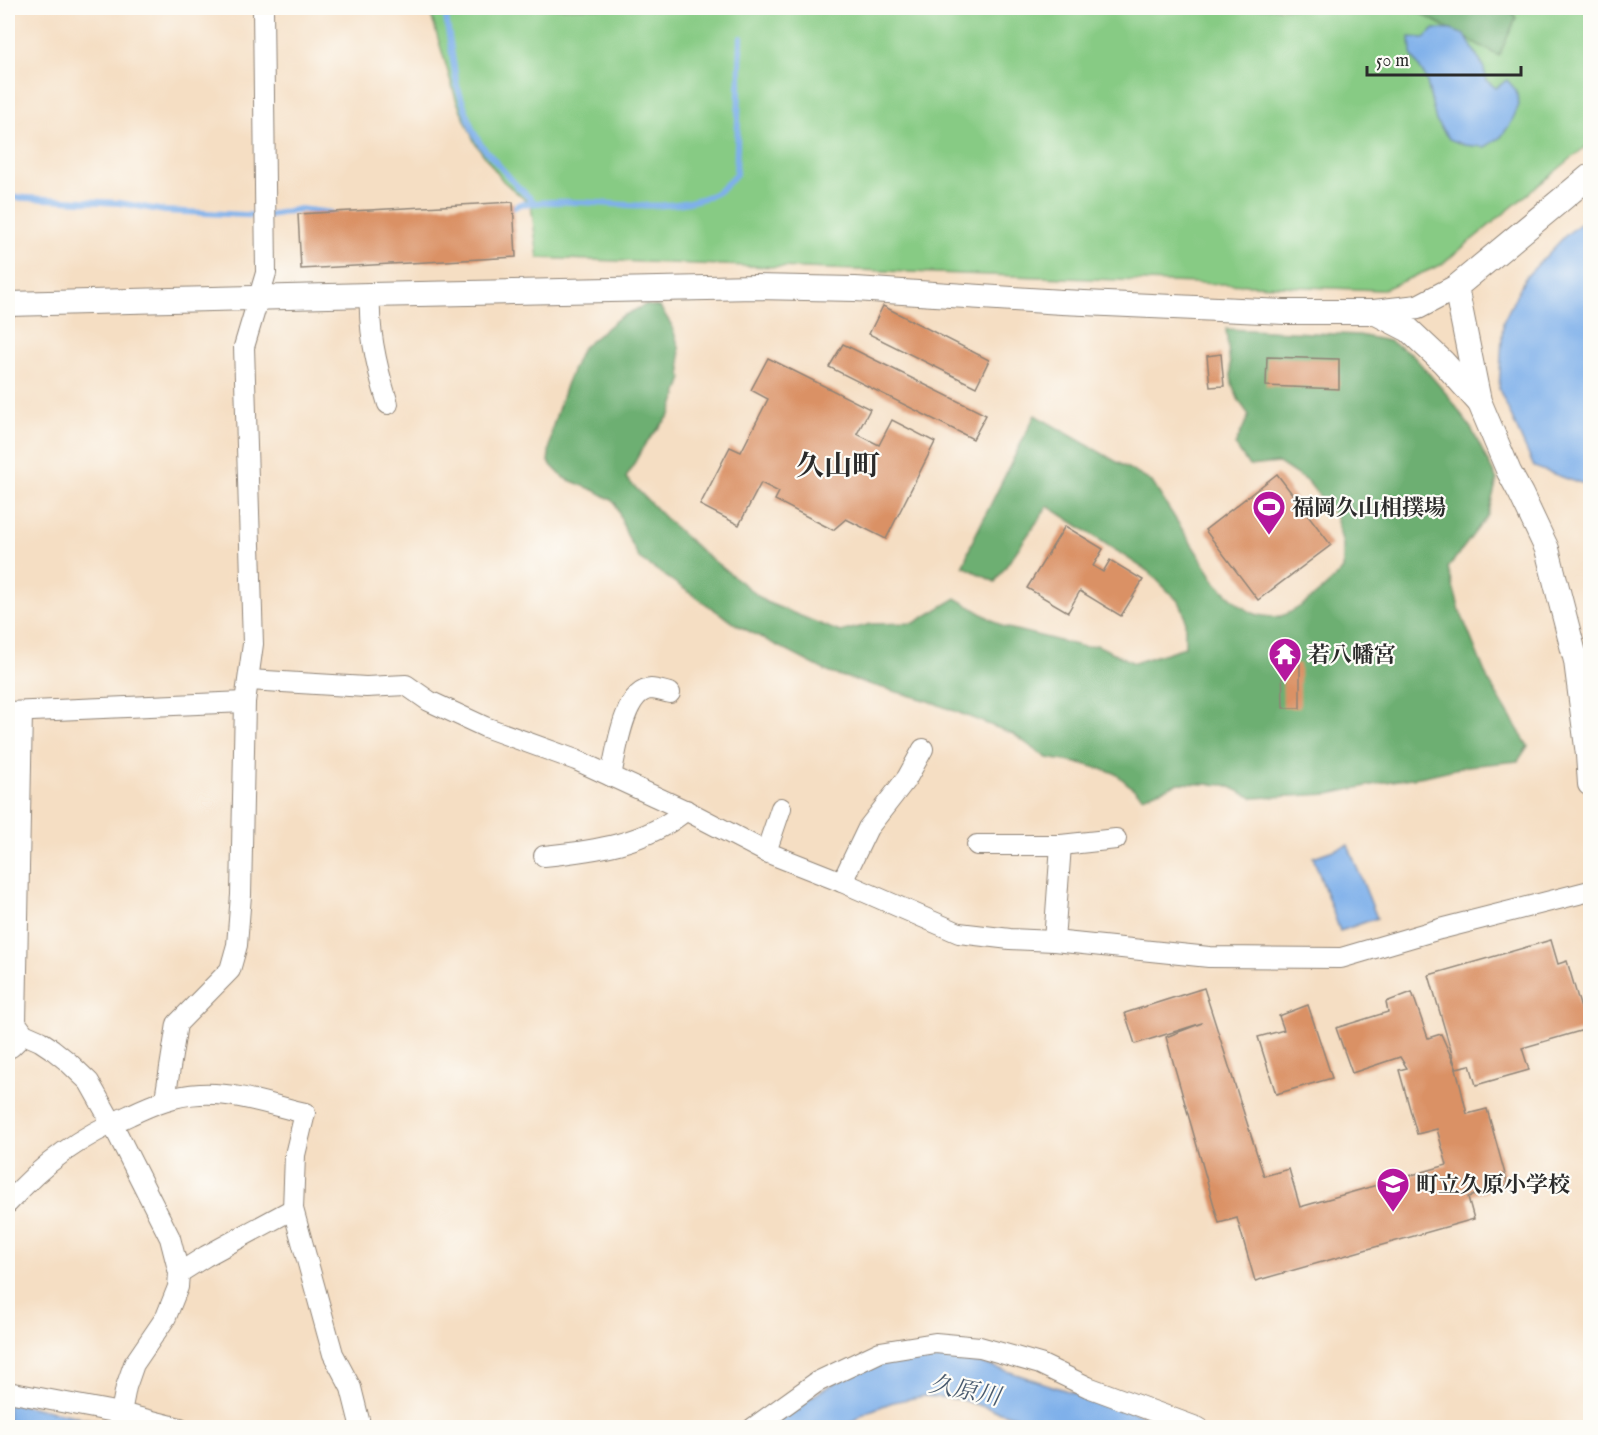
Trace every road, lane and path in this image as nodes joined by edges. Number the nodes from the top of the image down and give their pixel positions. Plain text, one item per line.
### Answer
1 (263, 8) edge
2 (1590, 177) edge
3 (1456, 287) junction
4 (370, 295) junction
5 (259, 297) junction
6 (8, 304) edge
7 (1374, 312) junction
8 (1479, 401) junction
9 (388, 404) dead end
10 (1582, 653) edge
11 (249, 680) junction
12 (670, 693) dead end
13 (245, 702) junction
14 (15, 712) edge
15 (923, 749) dead end
16 (611, 776) junction
17 (1590, 778) edge
18 (1590, 784) edge
19 (781, 808) dead end
20 (686, 810) junction
21 (1116, 839) dead end
22 (977, 845) dead end
23 (1060, 845) junction
24 (766, 852) junction
25 (544, 856) dead end
26 (842, 882) junction
27 (1590, 891) edge
28 (1054, 941) junction
29 (24, 1034) junction
30 (8, 1048) edge
31 (165, 1099) junction
32 (112, 1123) junction
33 (8, 1203) edge
34 (293, 1209) junction
35 (179, 1273) junction
36 (8, 1392) edge
37 (119, 1420) edge
38 (180, 1428) edge
39 (361, 1428) edge
40 (753, 1428) edge
41 (1199, 1428) edge

1 - 5 street
2 - 3 street
3 - 7 street
3 - 8 street
4 - 5 street
4 - 7 street
4 - 9 street
5 - 6 street
5 - 11 street
7 - 8 street
8 - 10 street
10 - 17 street
11 - 13 street
11 - 16 street
12 - 16 street
13 - 14 street
13 - 31 street
14 - 29 street
15 - 26 street
16 - 20 street
17 - 18 street
19 - 24 street
20 - 24 street
20 - 25 street
21 - 23 street
22 - 23 street
23 - 28 street
24 - 26 street
26 - 28 street
27 - 28 street
29 - 30 street
29 - 32 street
31 - 32 street
31 - 34 street
32 - 33 street
32 - 35 street
34 - 35 street
34 - 39 street
35 - 37 street
36 - 37 street
37 - 38 street
40 - 41 street

